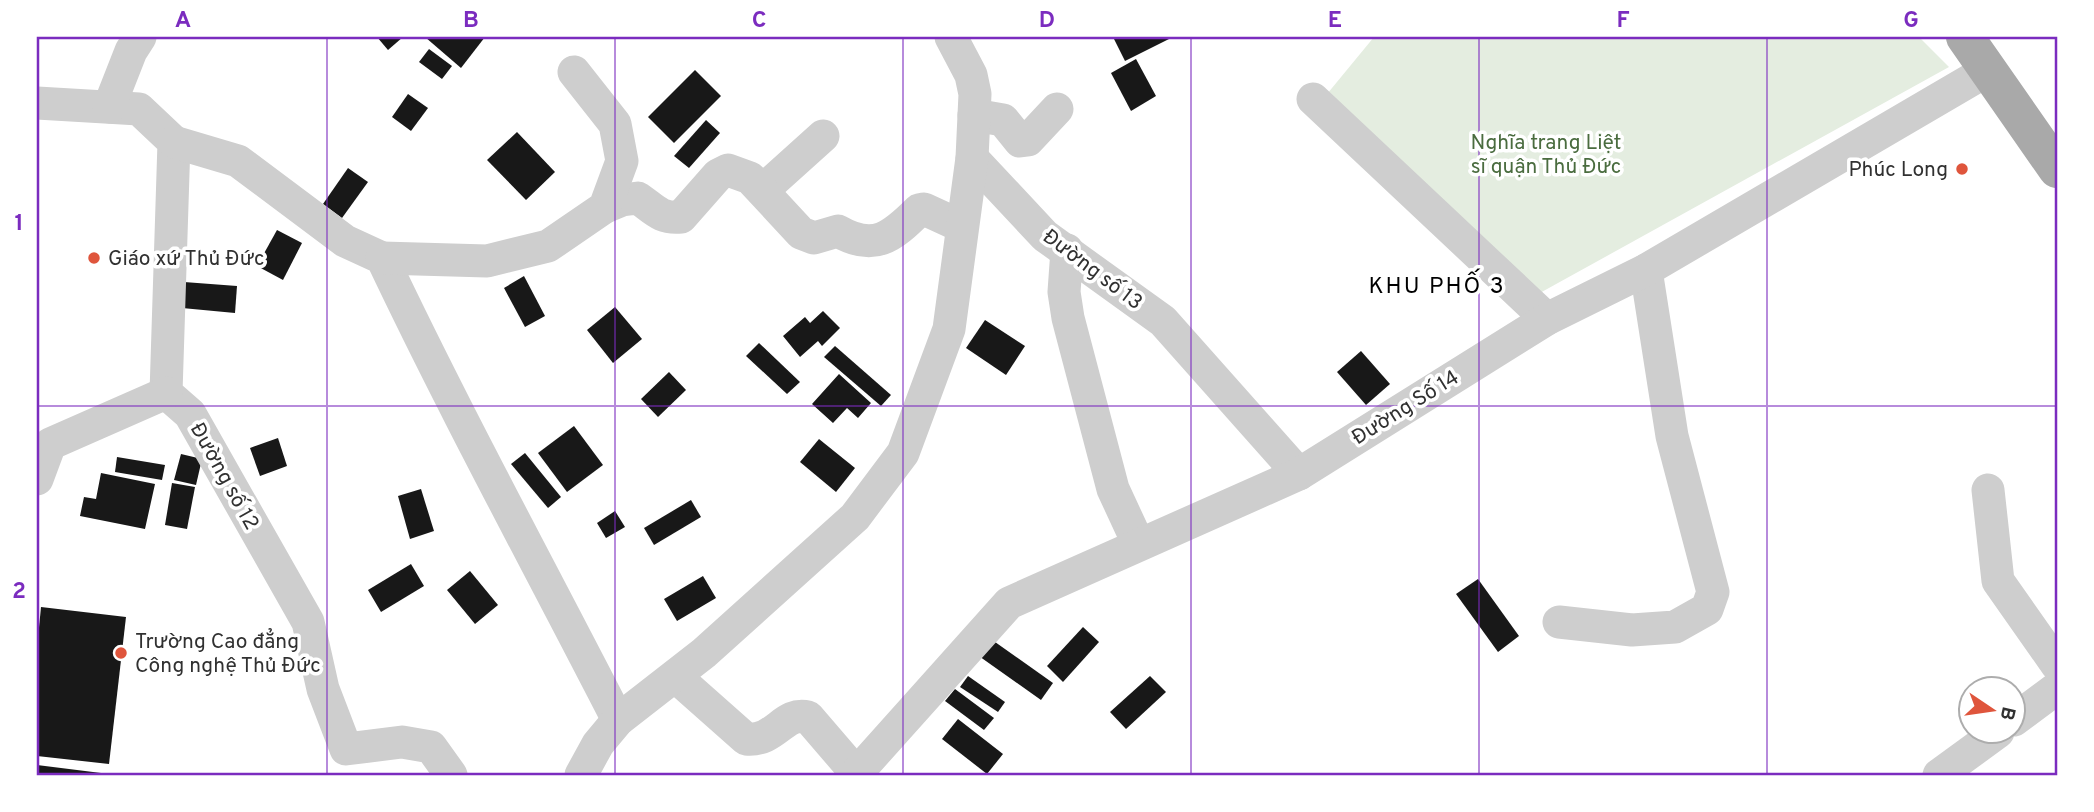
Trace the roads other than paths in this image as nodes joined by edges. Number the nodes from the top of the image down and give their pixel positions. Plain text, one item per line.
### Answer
1 (140, 37) edge
2 (951, 37) edge
3 (1965, 37) edge
4 (1988, 69) junction
5 (574, 72) dead end
6 (1313, 99) dead end
7 (37, 103) edge
8 (109, 107) junction
9 (1057, 109) dead end
10 (974, 115) junction
11 (823, 136) dead end
12 (174, 142) junction
13 (972, 158) junction
14 (2057, 169) edge
15 (763, 190) junction
16 (605, 207) junction
17 (961, 226) junction
18 (1067, 250) junction
19 (382, 258) junction
20 (1646, 270) junction
21 (1546, 319) junction
22 (166, 393) junction
23 (1299, 474) junction
24 (37, 479) edge
25 (1988, 490) dead end
26 (1138, 543) junction
27 (1559, 622) dead end
28 (2057, 664) edge
29 (676, 677) junction
30 (2057, 688) edge
31 (2028, 710) edge
32 (618, 720) junction
33 (1979, 746) edge
34 (451, 775) edge
35 (581, 775) edge
36 (856, 775) edge
37 (1939, 775) edge

1 - 8 street
2 - 10 street
3 - 4 main road
4 - 14 main road
4 - 20 street, Đường Số 14
5 - 16 street
6 - 21 street
7 - 8 street
8 - 12 street
9 - 10 street
10 - 13 street
11 - 15 street
12 - 19 street
12 - 22 street
13 - 17 street
13 - 18 street, Đường số 13
15 - 16 street
15 - 17 street
16 - 19 street
17 - 29 street
18 - 23 street, Đường số 13
18 - 26 street
19 - 32 street
20 - 21 street, Đường Số 14
20 - 27 street
21 - 23 street, Đường Số 14
22 - 24 street
22 - 34 street, Đường số 12
23 - 26 street, Đường Số 14
25 - 28 street
26 - 36 street, Đường Số 14
29 - 32 street
29 - 36 street
30 - 31 street
32 - 35 street
33 - 37 street

